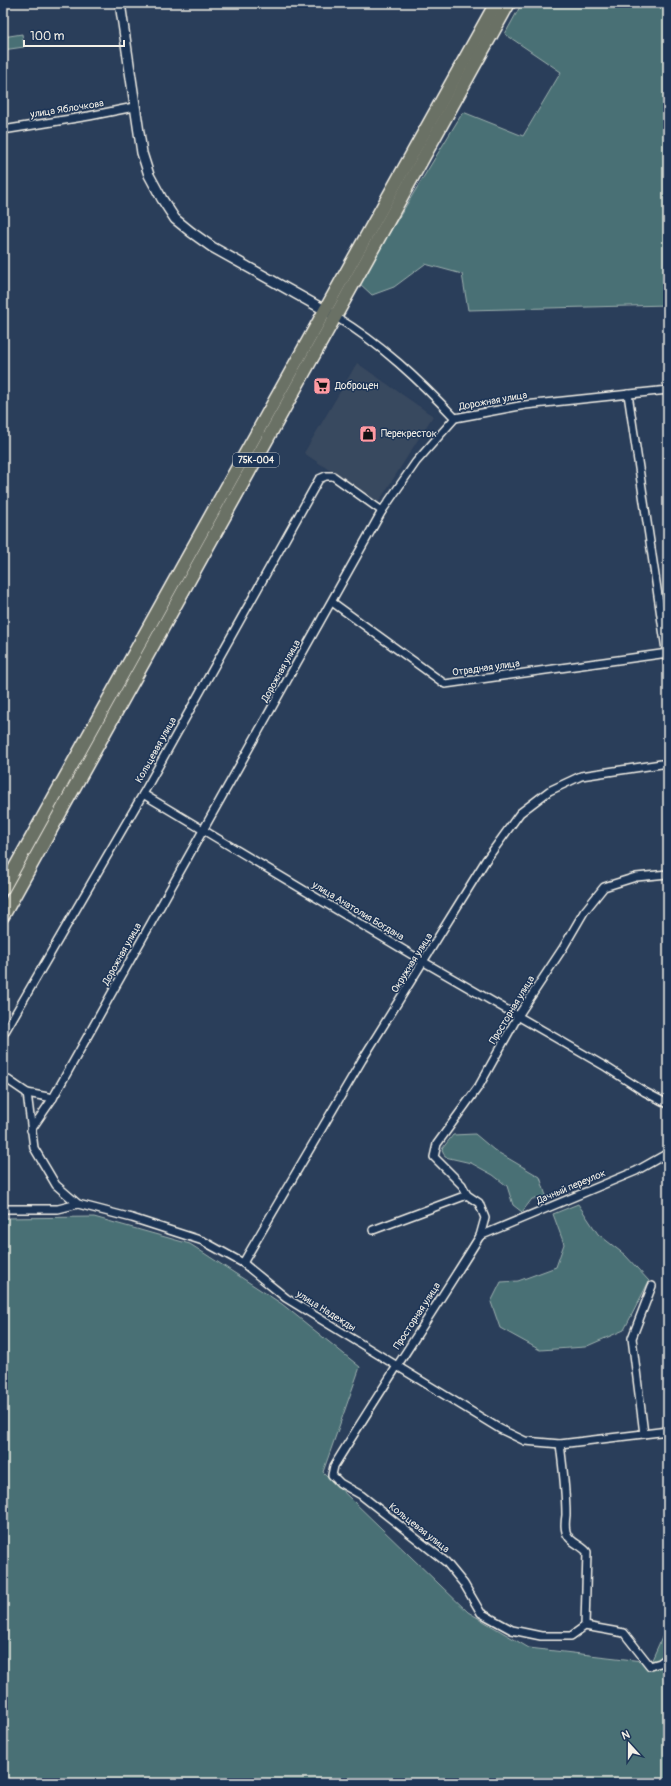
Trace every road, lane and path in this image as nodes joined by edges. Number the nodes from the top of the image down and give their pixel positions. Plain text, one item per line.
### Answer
1 (120, 3) edge
2 (496, 3) edge
3 (509, 3) edge
4 (134, 107) junction
5 (3, 130) edge
6 (324, 310) junction
7 (336, 317) junction
8 (668, 390) edge
9 (628, 394) junction
10 (455, 418) junction
11 (382, 511) junction
12 (332, 602) junction
13 (667, 653) edge
14 (668, 663) edge
15 (668, 763) edge
16 (143, 794) junction
17 (203, 830) junction
18 (668, 874) edge
19 (3, 889) edge
20 (3, 916) edge
21 (424, 962) junction
22 (518, 1016) junction
23 (3, 1035) edge
24 (3, 1079) edge
25 (27, 1093) junction
26 (53, 1098) junction
27 (668, 1104) edge
28 (31, 1130) junction
29 (668, 1153) edge
30 (467, 1196) junction
31 (78, 1204) junction
32 (3, 1209) edge
33 (373, 1230) dead end
34 (480, 1236) junction
35 (243, 1263) junction
36 (652, 1286) dead end
37 (395, 1366) junction
38 (668, 1431) edge
39 (644, 1434) junction
40 (560, 1444) junction
41 (332, 1475) joint
42 (584, 1626) junction
43 (668, 1657) edge

1 - 4 street
2 - 6 highway, 75К-004
3 - 7 highway, 75К-004
4 - 5 street, улица Яблочкова
4 - 6 street
6 - 7 street
6 - 19 highway, 75К-004
7 - 10 street
7 - 20 highway, 75К-004
8 - 9 street, Дорожная улица
9 - 10 street, Дорожная улица
9 - 13 street
10 - 11 street, Дорожная улица
11 - 12 street, Дорожная улица
11 - 16 street, Кольцевая улица
12 - 13 street, Отрадная улица
12 - 17 street, Дорожная улица
13 - 14 street
15 - 21 street, Окружная улица
16 - 17 street, улица Анатолия Богдана
16 - 23 street, Кольцевая улица
17 - 21 street, улица Анатолия Богдана
17 - 26 street, Дорожная улица
18 - 22 street, Просторная улица
21 - 22 street, улица Анатолия Богдана
21 - 35 street, Окружная улица
22 - 27 street, улица Анатолия Богдана
22 - 30 street, Просторная улица
24 - 25 street
25 - 26 street
25 - 28 street, улица Надежды
26 - 28 street, Дорожная улица
28 - 31 street, улица Надежды
29 - 34 street, Дачный переулок
30 - 33 street
30 - 34 street, Просторная улица
31 - 32 street, улица Надежды
31 - 35 street, улица Надежды
34 - 37 street, Просторная улица
35 - 37 street, улица Надежды
36 - 39 street
37 - 40 street, улица Надежды
37 - 41 street, Просторная улица
38 - 39 street, улица Надежды
39 - 40 street, улица Надежды
40 - 42 street
41 - 42 street, Кольцевая улица
42 - 43 street

